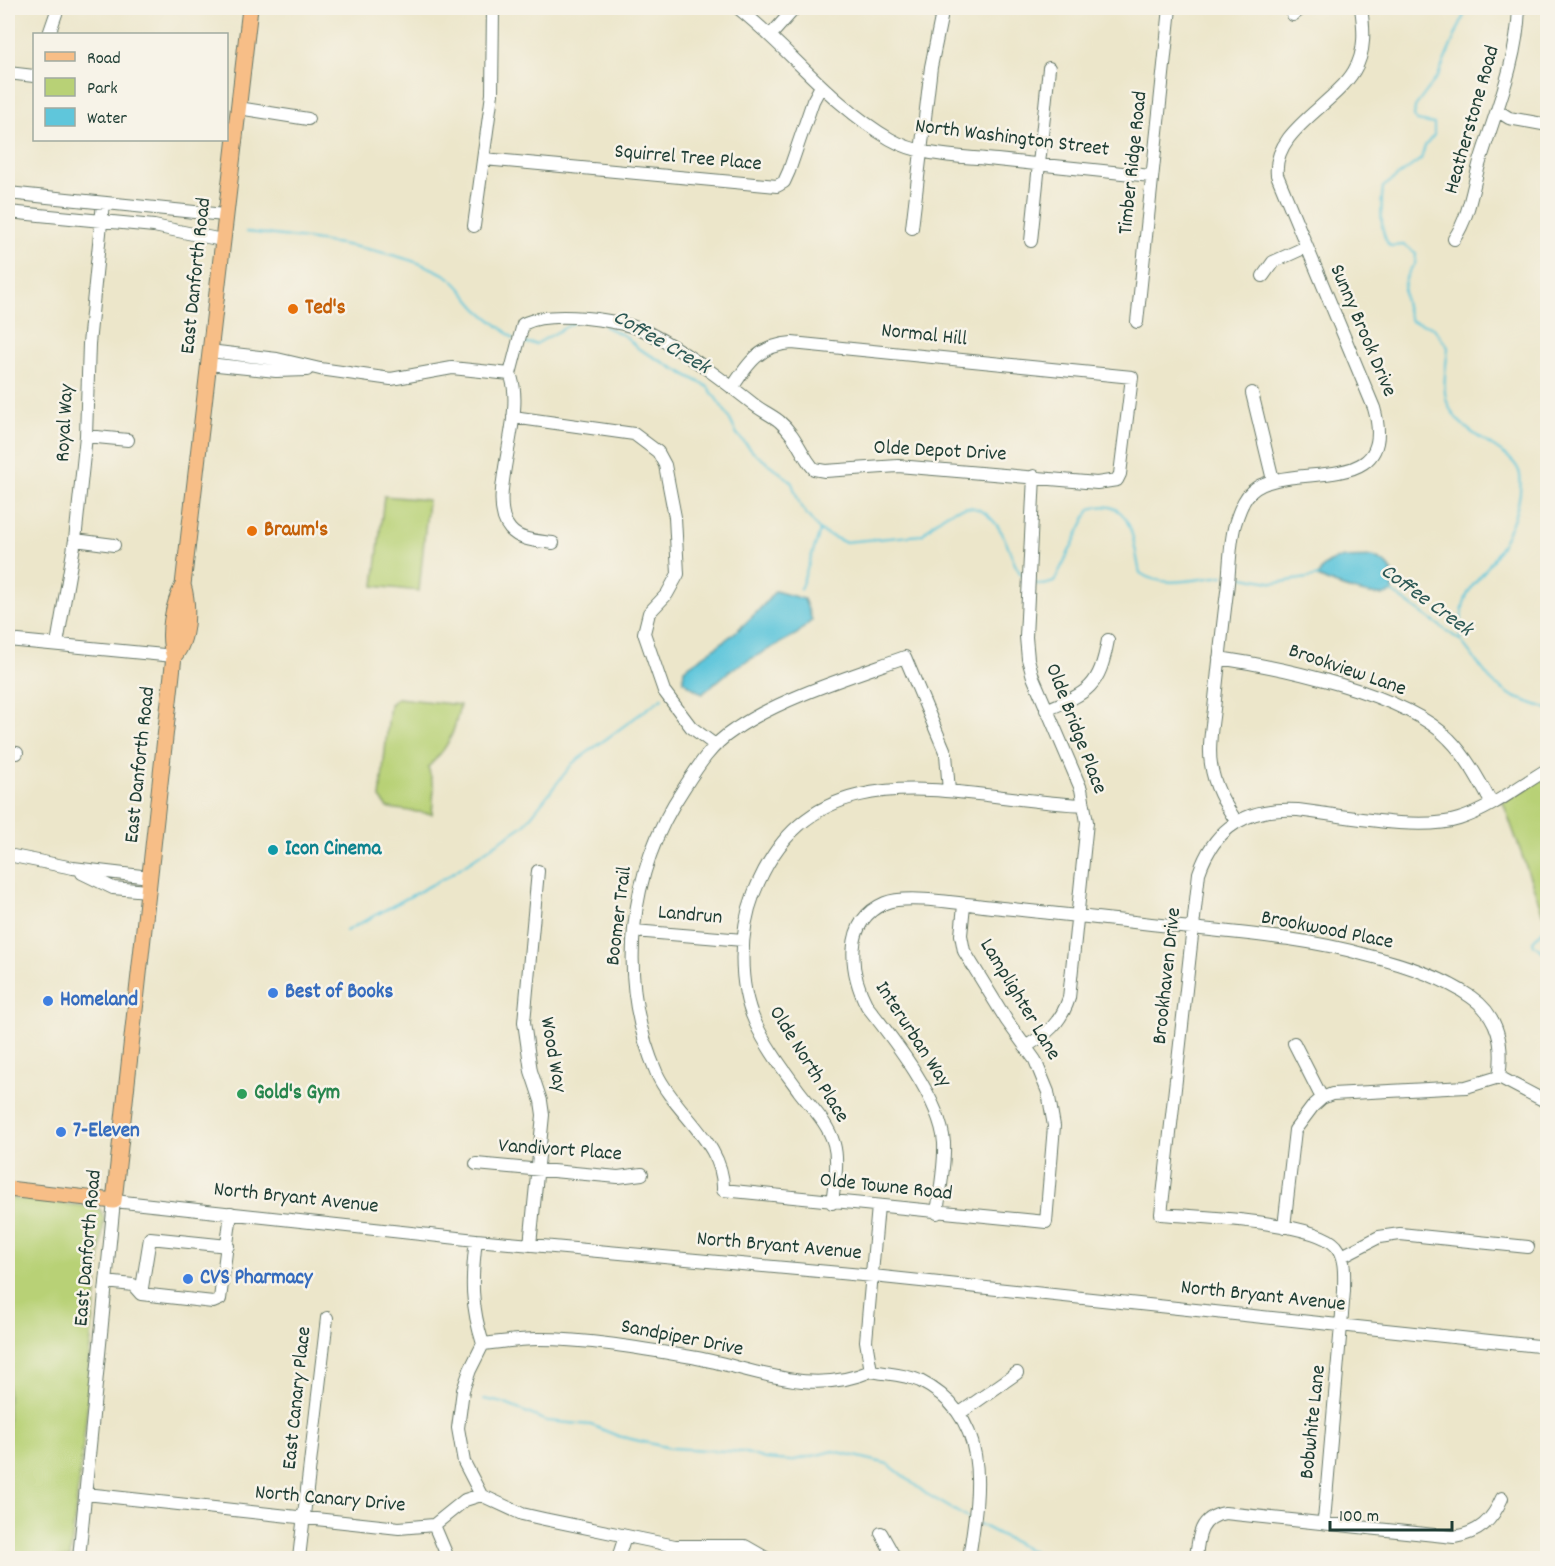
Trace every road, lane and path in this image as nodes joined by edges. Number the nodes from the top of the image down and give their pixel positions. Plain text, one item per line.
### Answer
1 (58, 8) edge
2 (249, 8) edge
3 (493, 8) edge
4 (738, 8) edge
5 (795, 8) edge
6 (1170, 8) edge
7 (1360, 8) edge
8 (1519, 8) edge
9 (940, 18) dead end
10 (49, 33) edge
11 (770, 36) junction
12 (1049, 68) dead end
13 (8, 73) edge
14 (33, 76) edge
15 (821, 86) junction
16 (238, 108) junction
17 (1498, 111) junction
18 (308, 119) dead end
19 (1548, 125) edge
20 (920, 151) junction
21 (484, 159) junction
22 (1037, 164) junction
23 (1151, 176) junction
24 (8, 193) edge
25 (103, 203) junction
26 (8, 212) edge
27 (224, 215) junction
28 (101, 221) junction
29 (474, 226) dead end
30 (912, 228) dead end
31 (1454, 239) dead end
32 (222, 240) junction
33 (1031, 240) dead end
34 (1306, 247) junction
35 (1263, 276) dead end
36 (1137, 322) dead end
37 (209, 357) junction
38 (510, 374) junction
39 (1132, 377) joint
40 (732, 388) junction
41 (1252, 393) dead end
42 (513, 417) junction
43 (86, 436) junction
44 (128, 440) dead end
45 (1034, 477) junction
46 (1273, 480) junction
47 (75, 540) junction
48 (553, 543) dead end
49 (114, 545) dead end
50 (8, 640) edge
51 (1108, 640) dead end
52 (57, 644) junction
53 (174, 656) junction
54 (1219, 658) junction
55 (1046, 710) junction
56 (715, 745) junction
57 (1548, 769) edge
58 (949, 791) junction
59 (1492, 804) junction
60 (1084, 805) junction
61 (1236, 821) junction
62 (8, 855) edge
63 (538, 871) dead end
64 (149, 884) junction
65 (964, 904) junction
66 (1078, 916) junction
67 (1193, 929) junction
68 (634, 931) junction
69 (743, 940) junction
70 (1294, 1043) dead end
71 (1025, 1047) junction
72 (1499, 1077) junction
73 (1322, 1098) junction
74 (1545, 1101) dead end
75 (476, 1164) dead end
76 (538, 1171) junction
77 (642, 1174) dead end
78 (8, 1190) edge
79 (723, 1190) joint
80 (114, 1201) junction
81 (832, 1203) junction
82 (878, 1206) junction
83 (231, 1213) junction
84 (937, 1213) junction
85 (1046, 1222) joint
86 (1284, 1227) junction
87 (476, 1240) junction
88 (530, 1245) junction
89 (228, 1246) junction
90 (1528, 1247) dead end
91 (1342, 1256) junction
92 (873, 1276) junction
93 (106, 1282) junction
94 (141, 1294) junction
95 (327, 1318) dead end
96 (1341, 1327) junction
97 (483, 1344) junction
98 (1548, 1347) edge
99 (871, 1371) junction
100 (1017, 1373) dead end
101 (960, 1413) junction
102 (86, 1494) junction
103 (481, 1495) junction
104 (1502, 1498) dead end
105 (304, 1518) junction
106 (1324, 1521) junction
107 (434, 1525) junction
108 (880, 1533) dead end
109 (625, 1536) junction
110 (79, 1558) edge
111 (299, 1558) edge
112 (448, 1558) edge
113 (618, 1558) edge
114 (766, 1558) edge
115 (895, 1558) edge
116 (969, 1558) edge
117 (1196, 1558) edge

1 - 10 street
2 - 16 main road, East Danforth Road
3 - 21 street
4 - 11 street, North Washington Street
5 - 11 street
6 - 23 street, Timber Ridge Road
7 - 34 street, Sunny Brook Drive
8 - 17 street, Heatherstone Road
9 - 20 street
11 - 15 street, North Washington Street
12 - 22 street
13 - 14 street
15 - 20 street, North Washington Street
15 - 21 street, Squirrel Tree Place
16 - 18 street
16 - 27 main road, East Danforth Road
17 - 19 street
17 - 31 street, Heatherstone Road
20 - 22 street, North Washington Street
20 - 30 street
21 - 29 street
22 - 23 street, North Washington Street
22 - 33 street
23 - 36 street, Timber Ridge Road
24 - 25 street
25 - 27 street
25 - 28 street, Royal Way
26 - 28 street
27 - 32 main road, East Danforth Road
28 - 32 street
28 - 43 street, Royal Way
32 - 37 main road, East Danforth Road
34 - 35 street
34 - 46 street, Sunny Brook Drive
37 - 38 street
37 - 53 main road, East Danforth Road
38 - 40 street, Olde Depot Drive
38 - 42 street
39 - 40 street, Normal Hill
39 - 45 street, Olde Depot Drive
40 - 45 street, Olde Depot Drive
41 - 46 street
42 - 48 street
42 - 56 street
43 - 44 street
43 - 47 street, Royal Way
45 - 55 street, Olde Bridge Place
46 - 54 street, Sunny Brook Drive
47 - 49 street
47 - 52 street, Royal Way
50 - 52 street
51 - 55 street
52 - 53 street
53 - 64 main road, East Danforth Road
54 - 59 street, Brookview Lane
54 - 61 street, Sunny Brook Drive
55 - 60 street, Olde Bridge Place
56 - 58 street, Boomer Trail
56 - 68 street, Boomer Trail
57 - 59 street, Brookhaven Drive
58 - 60 street, Olde North Place
58 - 69 street, Olde North Place
59 - 61 street, Brookhaven Drive
60 - 66 street, Olde Bridge Place
61 - 67 street, Brookhaven Drive
62 - 64 street
63 - 76 street, Wood Way
64 - 80 main road, East Danforth Road
65 - 66 street, Interurban Way
65 - 71 street, Lamplighter Lane
65 - 84 street, Interurban Way
66 - 67 street, Brookwood Place
66 - 71 street, Olde Bridge Place
67 - 72 street, Brookwood Place
67 - 86 street, Brookhaven Drive
68 - 69 street, Landrun
68 - 79 street, Boomer Trail
69 - 81 street, Olde North Place
70 - 73 street
71 - 85 street, Lamplighter Lane
72 - 73 street
72 - 74 street
73 - 86 street
75 - 76 street, Vandivort Place
76 - 77 street, Vandivort Place
76 - 88 street, Wood Way
78 - 80 main road, North Bryant Avenue
79 - 81 street, Olde Towne Road
80 - 83 street, North Bryant Avenue
80 - 93 street, East Danforth Road
81 - 82 street, Olde Towne Road
82 - 84 street, Olde Towne Road
82 - 92 street
83 - 87 street, North Bryant Avenue
83 - 89 street
84 - 85 street, Olde Towne Road
86 - 91 street, Brookhaven Drive
87 - 88 street, North Bryant Avenue
87 - 97 street
88 - 92 street, North Bryant Avenue
89 - 94 street
89 - 94 street
90 - 91 street
91 - 96 street
92 - 96 street, North Bryant Avenue
92 - 99 street
93 - 94 street
93 - 102 street, East Danforth Road
95 - 105 street, East Canary Place
96 - 98 street, North Bryant Avenue
96 - 106 street, Bobwhite Lane
97 - 99 street, Sandpiper Drive
97 - 103 street
99 - 101 street
100 - 101 street
101 - 116 street
102 - 105 street, North Canary Drive
102 - 110 street, East Danforth Road
103 - 107 street, North Canary Drive
103 - 109 street
104 - 106 street
105 - 107 street, North Canary Drive
105 - 111 street, East Canary Place
106 - 117 street
107 - 112 street
108 - 115 street
109 - 113 street
109 - 114 street

